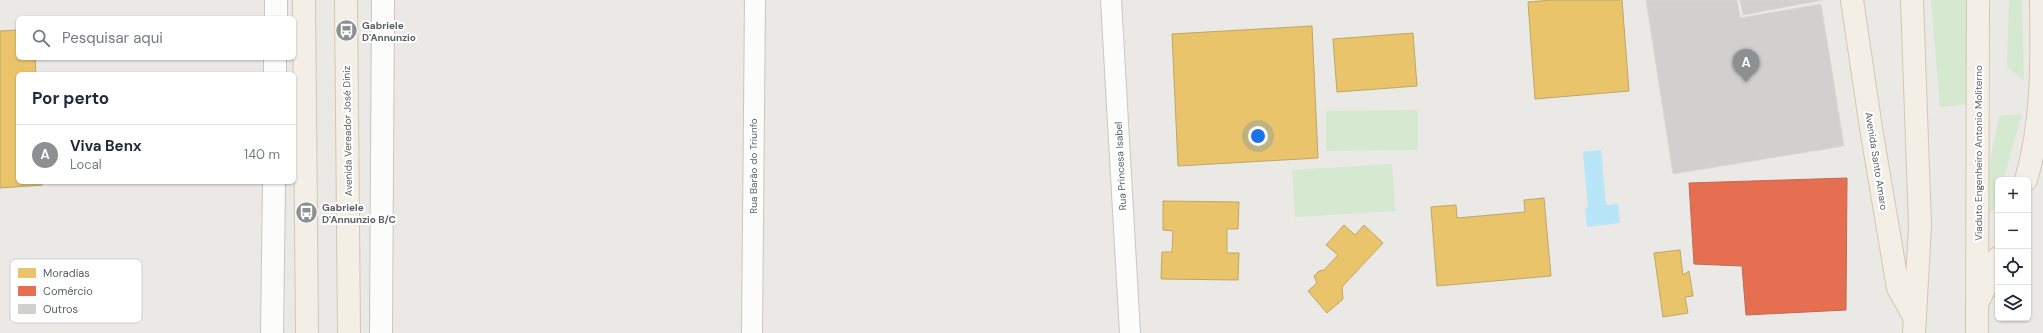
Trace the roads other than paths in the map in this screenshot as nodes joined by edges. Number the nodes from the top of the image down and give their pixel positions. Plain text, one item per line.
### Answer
1 (276, 0) edge
2 (304, 0) edge
3 (346, 0) edge
4 (383, 0) edge
5 (755, 0) edge
6 (1111, 0) edge
7 (1852, 0) edge
8 (1912, 0) edge
9 (1978, 0) edge
10 (2041, 0) edge
11 (276, 16) edge
12 (276, 60) edge
13 (275, 72) edge
14 (2027, 177) edge
15 (274, 184) edge
16 (1995, 265) edge
17 (1977, 307) junction
18 (1915, 326) edge
19 (272, 333) edge
20 (307, 333) edge
21 (349, 333) edge
22 (381, 333) edge
23 (752, 333) edge
24 (1130, 333) edge
25 (1976, 333) edge

1 - 11 street
2 - 20 main road
3 - 21 main road, Avenida Vereador José Diniz
4 - 22 street
5 - 23 street, Rua Barão do Triunfo
6 - 24 street, Rua Princesa Isabel
7 - 18 main road, Avenida Santo Amaro
8 - 18 main road, Avenida Santo Amaro
9 - 17 main road, Viaduto Engenheiro Antonio Moliterno
10 - 14 main road
12 - 13 street
15 - 19 street
16 - 17 main road
17 - 25 main road

